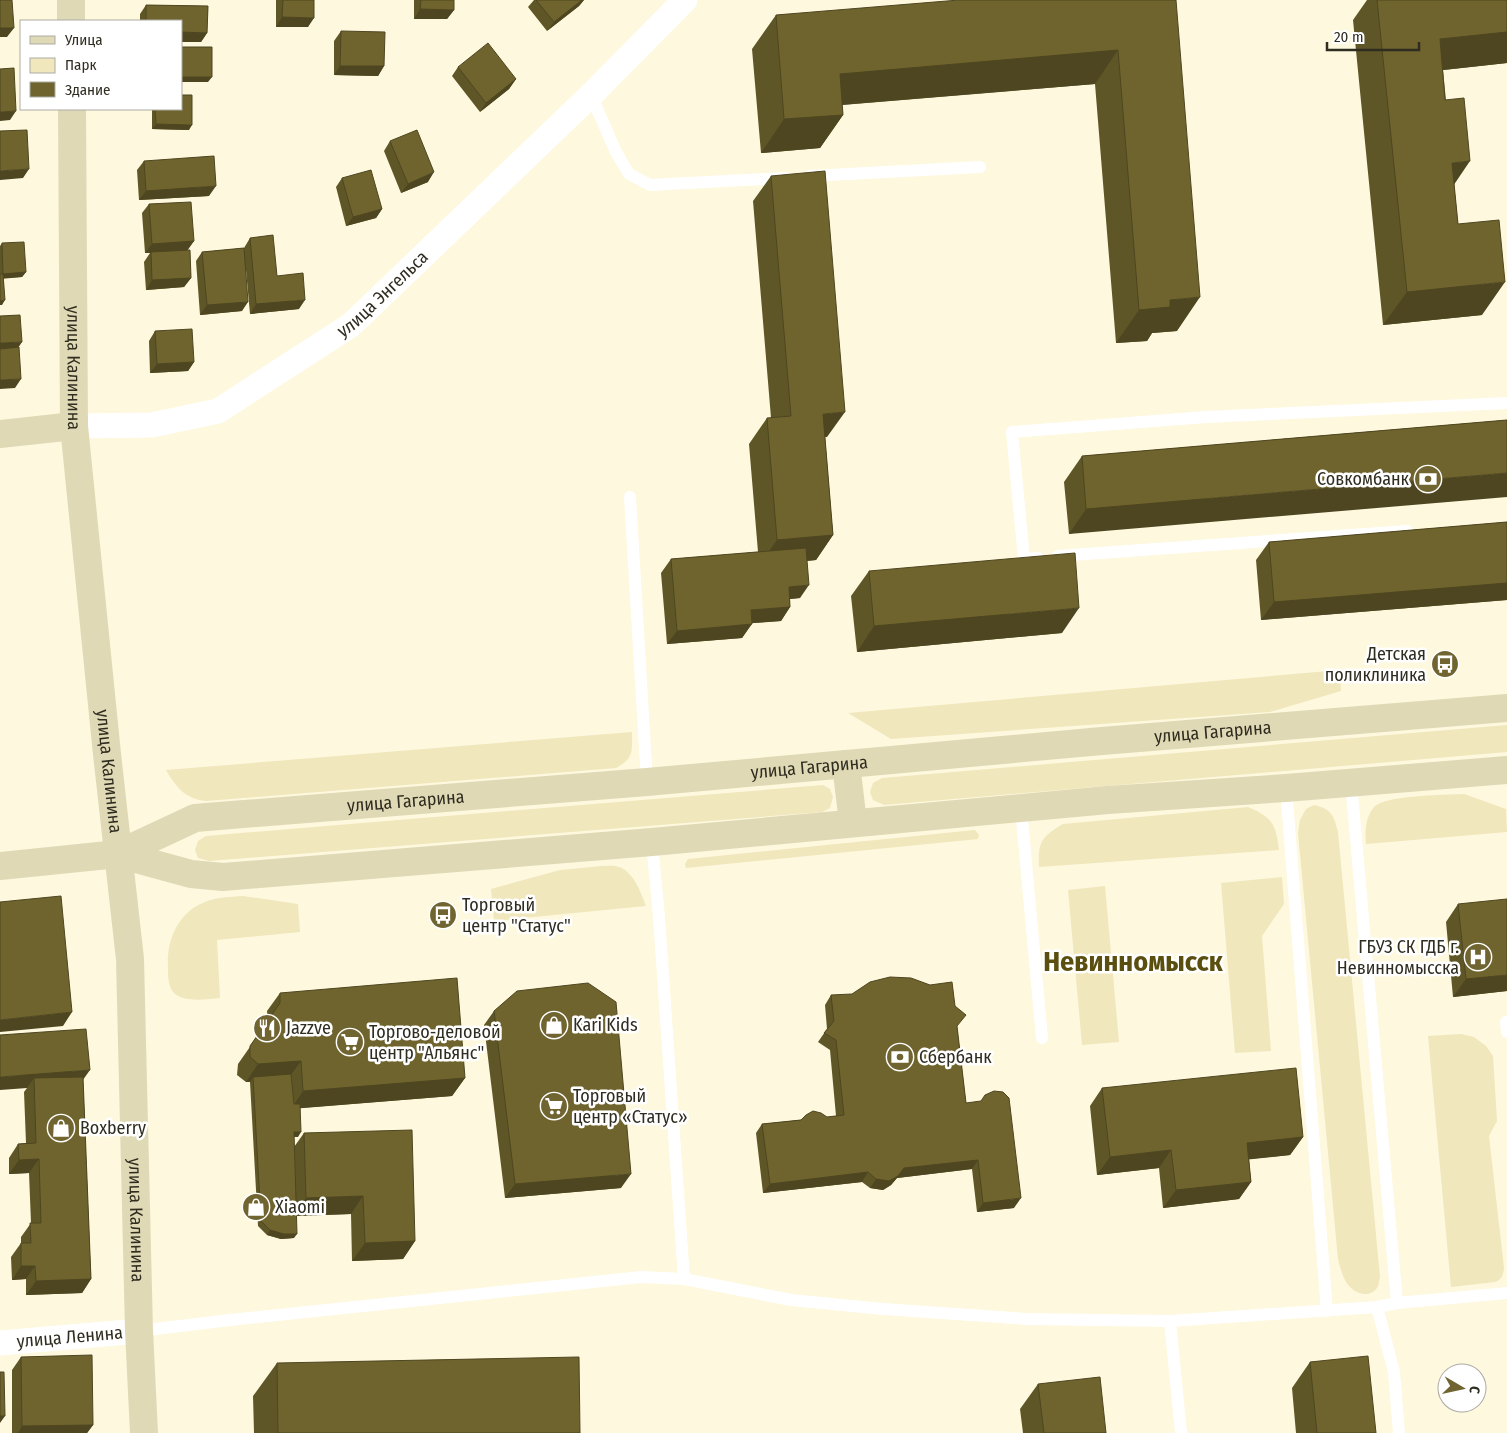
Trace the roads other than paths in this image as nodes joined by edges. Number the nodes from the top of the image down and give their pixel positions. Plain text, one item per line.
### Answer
1 (71, 0) edge
2 (685, 0) edge
3 (71, 20) edge
4 (592, 95) junction
5 (72, 110) edge
6 (980, 167) dead end
7 (1507, 402) edge
8 (74, 426) junction
9 (0, 434) edge
10 (630, 497) dead end
11 (1418, 530) edge
12 (1507, 708) edge
13 (846, 764) junction
14 (1507, 770) edge
15 (647, 782) junction
16 (1351, 782) junction
17 (1286, 788) junction
18 (1021, 808) junction
19 (853, 823) junction
20 (652, 842) junction
21 (118, 854) junction
22 (0, 866) edge
23 (1042, 1038) dead end
24 (684, 1279) junction
25 (1507, 1293) edge
26 (1397, 1303) junction
27 (1378, 1307) junction
28 (1326, 1311) junction
29 (1170, 1321) junction
30 (139, 1331) junction
31 (0, 1343) edge
32 (144, 1433) edge
33 (1181, 1433) edge
34 (1399, 1433) edge

1 - 3 main road
2 - 4 street, улица Энгельса
4 - 6 lane
4 - 8 street, улица Энгельса
5 - 8 main road, улица Калинина
7 - 11 lane
8 - 9 main road, улица Энгельса
8 - 21 main road, улица Калинина
10 - 15 lane
12 - 13 main road, улица Гагарина
13 - 15 main road, улица Гагарина
13 - 19 main road
14 - 16 main road, улица Гагарина
15 - 21 main road, улица Гагарина
16 - 17 main road, улица Гагарина
16 - 26 lane
17 - 18 main road, улица Гагарина
17 - 28 lane
18 - 19 main road, улица Гагарина
18 - 23 lane
19 - 20 main road, улица Гагарина
20 - 21 main road, улица Гагарина
20 - 24 lane
21 - 22 main road, улица Гагарина
21 - 30 main road, улица Калинина
24 - 29 lane
24 - 30 lane
25 - 26 lane
26 - 27 lane
27 - 28 lane
27 - 34 lane
28 - 29 lane
29 - 33 lane
30 - 31 street, улица Ленина
30 - 32 main road, улица Калинина

